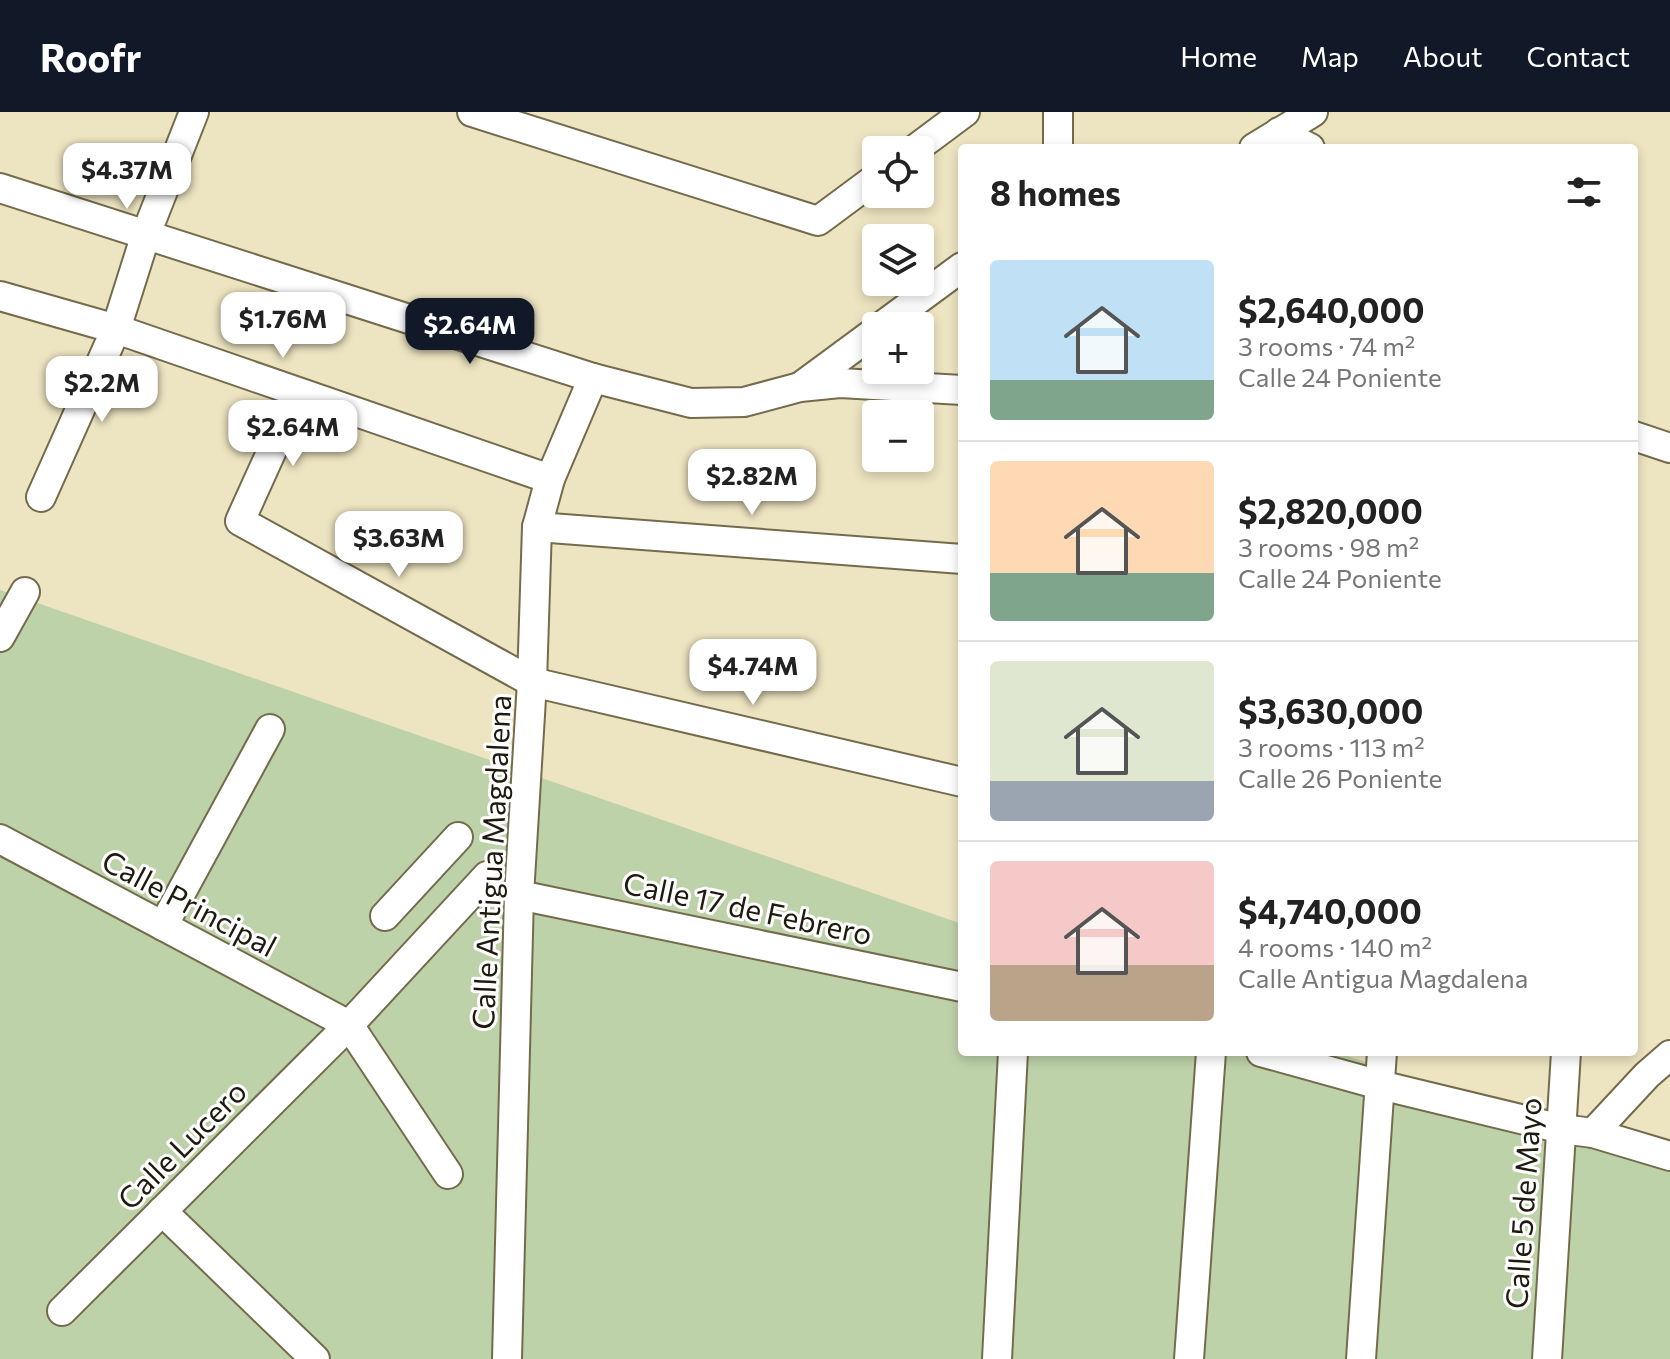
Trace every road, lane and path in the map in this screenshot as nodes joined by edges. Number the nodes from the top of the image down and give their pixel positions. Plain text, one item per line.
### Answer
1 (194, 112) edge
2 (472, 112) edge
3 (965, 112) edge
4 (1058, 112) edge
5 (1313, 112) edge
6 (1279, 132) junction
7 (933, 136) edge
8 (1058, 144) edge
9 (1260, 144) edge
10 (1302, 144) edge
11 (0, 188) edge
12 (862, 188) edge
13 (146, 234) junction
14 (958, 270) edge
15 (0, 296) edge
16 (901, 312) edge
17 (116, 329) junction
18 (862, 341) edge
19 (593, 378) junction
20 (800, 387) junction
21 (958, 390) edge
22 (298, 393) junction
23 (1638, 437) edge
24 (1670, 448) edge
25 (550, 479) junction
26 (41, 497) dead end
27 (537, 527) junction
28 (958, 559) edge
29 (25, 592) dead end
30 (0, 637) edge
31 (532, 682) junction
32 (270, 729) dead end
33 (958, 781) edge
34 (458, 837) dead end
35 (0, 839) edge
36 (430, 868) junction
37 (487, 876) dead end
38 (519, 895) junction
39 (464, 901) junction
40 (385, 916) dead end
41 (163, 926) junction
42 (958, 986) edge
43 (349, 1025) junction
44 (1670, 1055) edge
45 (1013, 1056) edge
46 (1211, 1056) edge
47 (1275, 1056) edge
48 (1382, 1056) edge
49 (1566, 1056) edge
50 (1380, 1085) junction
51 (1562, 1129) junction
52 (1593, 1133) junction
53 (1670, 1156) edge
54 (448, 1174) dead end
55 (162, 1211) junction
56 (62, 1311) dead end
57 (315, 1359) edge
58 (507, 1359) edge
59 (997, 1359) edge
60 (1189, 1359) edge
61 (1361, 1359) edge
62 (1547, 1359) edge

1 - 13 street
2 - 12 street
3 - 7 street
4 - 8 street
5 - 6 street
6 - 9 street
6 - 10 street
11 - 13 street
13 - 17 street
13 - 19 street
14 - 16 street
15 - 17 street
17 - 22 street
17 - 26 street
18 - 20 street
19 - 20 street
19 - 25 street, Calle Antigua Magdalena
20 - 21 street
22 - 25 street
22 - 31 street
23 - 24 street
25 - 27 street, Calle Antigua Magdalena
27 - 28 street
27 - 31 street, Calle Antigua Magdalena
29 - 30 street
31 - 33 street
31 - 38 street, Calle Antigua Magdalena
32 - 41 street
34 - 36 street
35 - 41 street, Calle Principal
36 - 39 street
36 - 40 street
37 - 39 street, Calle Lucero
38 - 42 street, Calle 17 de Febrero
38 - 58 street, Calle Antigua Magdalena
39 - 43 street, Calle Lucero
41 - 43 street, Calle Principal
43 - 54 street
43 - 55 street, Calle Lucero
44 - 52 street
45 - 59 street
46 - 60 street
47 - 50 street
48 - 50 street
49 - 51 street, Calle 5 de Mayo
50 - 51 street
50 - 61 street
51 - 52 street
51 - 62 street, Calle 5 de Mayo
52 - 53 street
55 - 56 street, Calle Lucero
55 - 57 street

